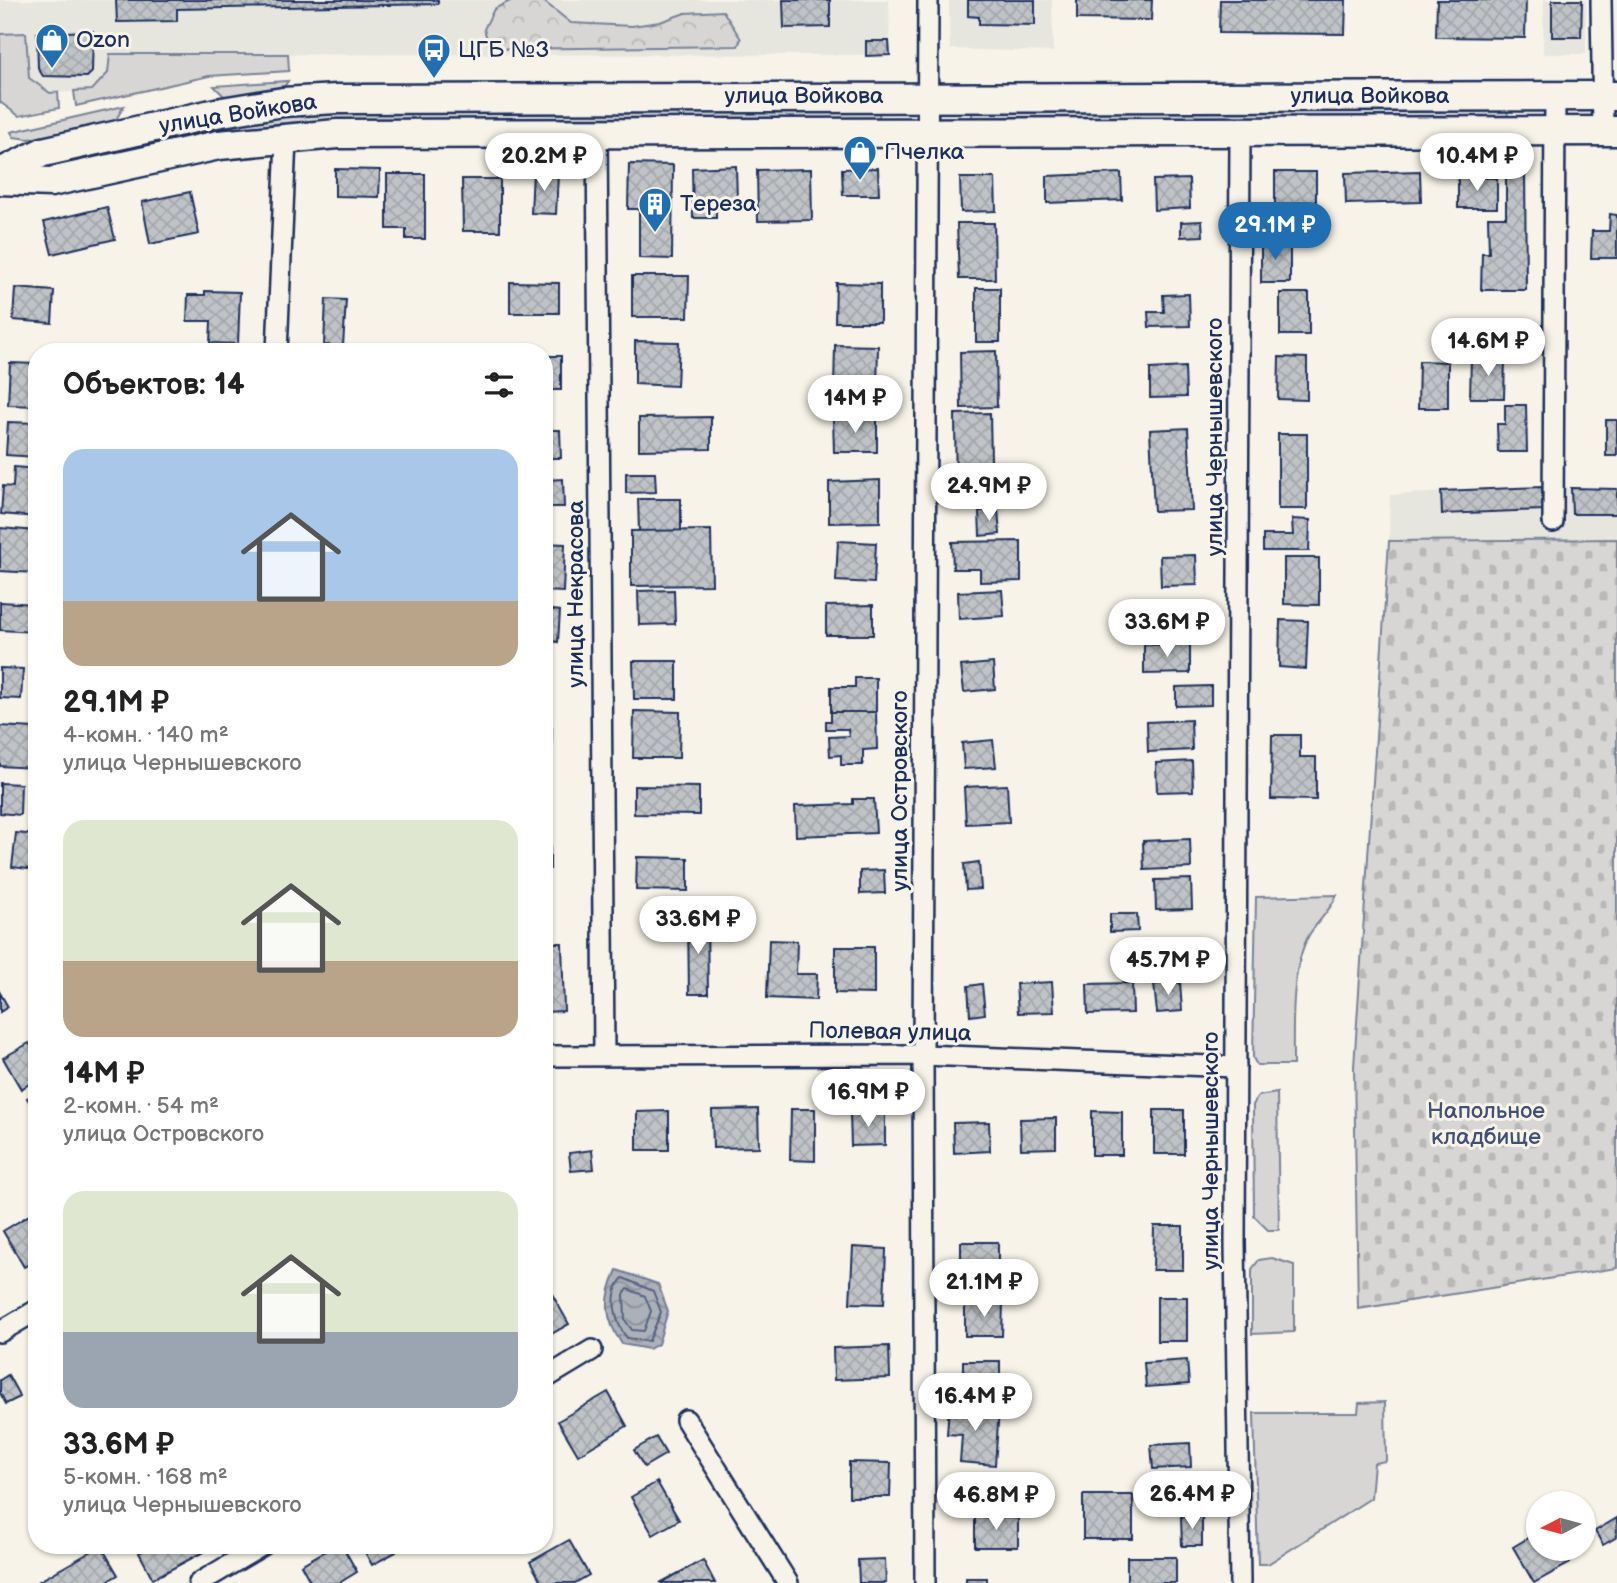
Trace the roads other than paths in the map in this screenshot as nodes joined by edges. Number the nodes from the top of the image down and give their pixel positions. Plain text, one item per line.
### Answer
1 (928, 0) edge
2 (1601, 0) edge
3 (929, 96) junction
4 (1555, 96) junction
5 (1609, 96) edge
6 (1240, 130) junction
7 (1555, 131) junction
8 (1610, 131) edge
9 (929, 132) junction
10 (597, 133) junction
11 (286, 139) junction
12 (0, 173) edge
13 (0, 180) edge
14 (277, 343) edge
15 (1553, 522) dead end
16 (604, 1055) junction
17 (923, 1055) junction
18 (553, 1056) edge
19 (1236, 1068) junction
20 (28, 1315) edge
21 (0, 1332) edge
22 (592, 1350) dead end
23 (553, 1374) edge
24 (686, 1420) dead end
25 (248, 1554) edge
26 (200, 1583) edge
27 (788, 1583) edge
28 (925, 1583) edge
29 (1240, 1583) edge

1 - 3 street, улица Островского
2 - 5 street
3 - 4 main road, улица Войкова
3 - 9 street, улица Островского
3 - 12 main road, улица Войкова
4 - 5 main road, улица Войкова
4 - 7 street
5 - 8 street
6 - 7 main road, улица Войкова
6 - 9 main road, улица Войкова
6 - 19 street, улица Чернышевского
7 - 8 main road, улица Войкова
7 - 15 street
9 - 10 main road, улица Войкова
9 - 17 street, улица Островского
10 - 11 main road, улица Войкова
10 - 16 street, улица Некрасова
11 - 13 main road, улица Войкова
11 - 14 street
16 - 17 street, Полевая улица
16 - 18 street, Полевая улица
17 - 19 street, Полевая улица
17 - 28 street, улица Островского
19 - 29 street, улица Чернышевского
20 - 21 street
22 - 23 street
24 - 27 street
25 - 26 street

